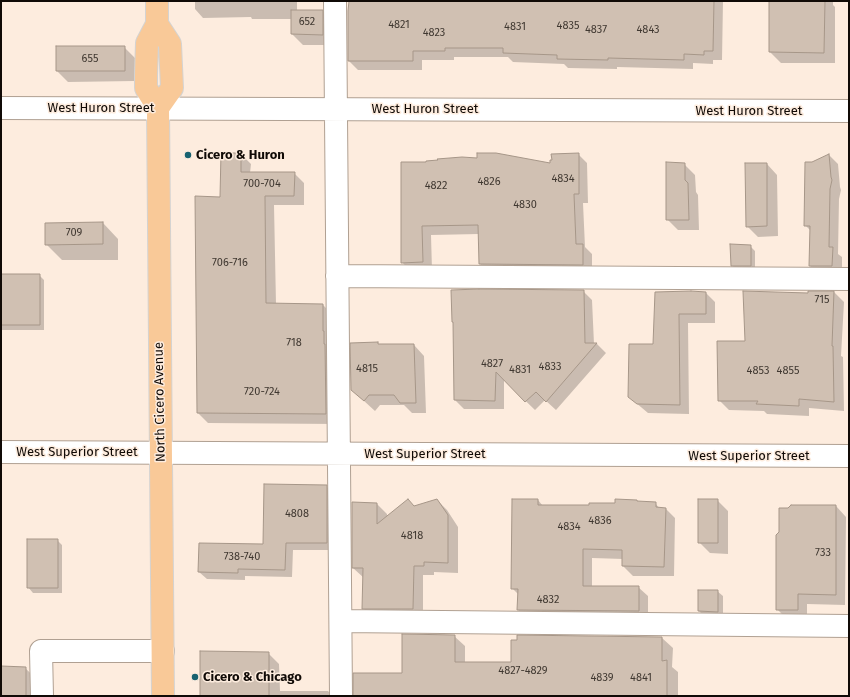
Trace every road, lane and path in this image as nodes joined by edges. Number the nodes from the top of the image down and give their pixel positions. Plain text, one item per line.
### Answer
1 (157, 1) edge
2 (334, 1) edge
3 (1, 108) edge
4 (158, 108) junction
5 (336, 109) junction
6 (849, 111) edge
7 (337, 276) junction
8 (849, 279) edge
9 (1, 452) edge
10 (161, 452) junction
11 (339, 453) junction
12 (849, 456) edge
13 (340, 621) junction
14 (849, 626) edge
15 (163, 651) junction
16 (42, 696) edge
17 (163, 696) edge
18 (341, 696) edge

1 - 4 main road
2 - 5 street
3 - 4 street, West Huron Street
4 - 5 street, West Huron Street
4 - 10 main road, North Cicero Avenue
5 - 6 street, West Huron Street
5 - 7 street
7 - 8 street
7 - 11 street
9 - 10 street, West Superior Street
10 - 11 street, West Superior Street
10 - 15 main road, North Cicero Avenue
11 - 12 street, West Superior Street
11 - 13 street
13 - 14 street
13 - 18 street
15 - 16 street
15 - 17 main road, North Cicero Avenue

